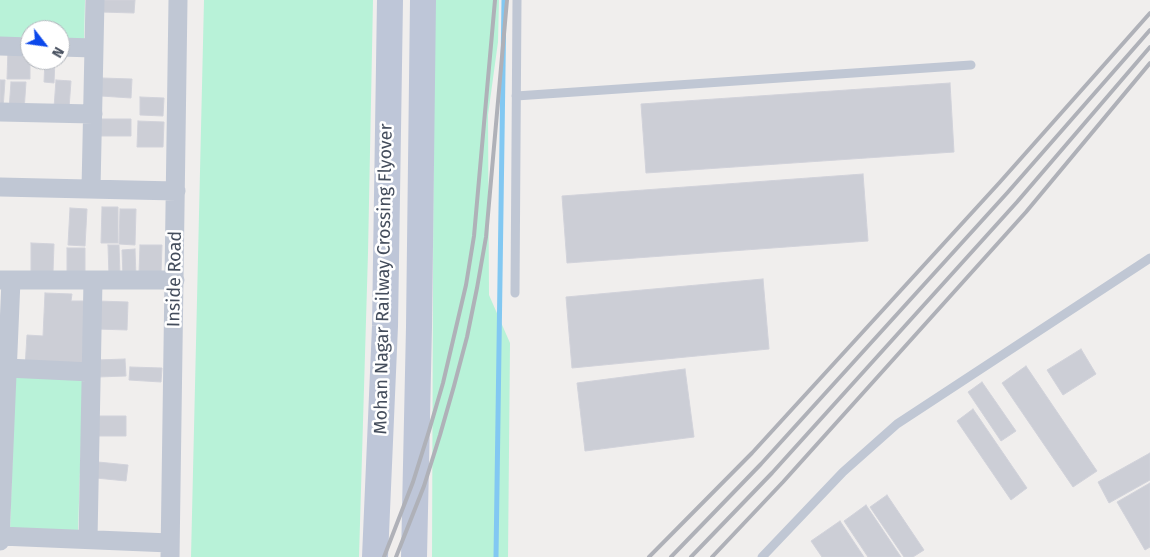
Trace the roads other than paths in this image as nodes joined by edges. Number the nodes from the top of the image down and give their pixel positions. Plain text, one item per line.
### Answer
1 (95, 0) edge
2 (178, 0) edge
3 (390, 0) edge
4 (423, 0) edge
5 (517, 0) edge
6 (0, 46) edge
7 (20, 47) edge
8 (70, 47) edge
9 (94, 48) junction
10 (971, 65) dead end
11 (516, 96) junction
12 (0, 112) edge
13 (92, 114) junction
14 (0, 187) edge
15 (91, 189) junction
16 (176, 191) junction
17 (1150, 258) edge
18 (5, 280) edge
19 (93, 280) junction
20 (175, 280) junction
21 (514, 293) dead end
22 (7, 368) junction
23 (91, 372) junction
24 (0, 536) edge
25 (88, 539) junction
26 (0, 541) edge
27 (170, 550) edge
28 (375, 557) edge
29 (414, 557) edge
30 (762, 557) edge

1 - 9 street
2 - 16 street, Inside Road
3 - 28 main road, Mohan Nagar Railway Crossing Flyover
4 - 29 main road, Mohan Nagar Railway Crossing Flyover
5 - 11 lane
6 - 7 street
8 - 9 street
9 - 13 street
10 - 11 lane
11 - 21 lane
12 - 13 street
13 - 15 street
14 - 15 street
15 - 16 street
16 - 20 street, Inside Road
17 - 30 lane
18 - 19 street
18 - 22 street
19 - 20 street
19 - 23 street
20 - 27 street, Inside Road
22 - 23 street
22 - 24 street
23 - 25 street
24 - 25 street
24 - 26 street
25 - 27 street

